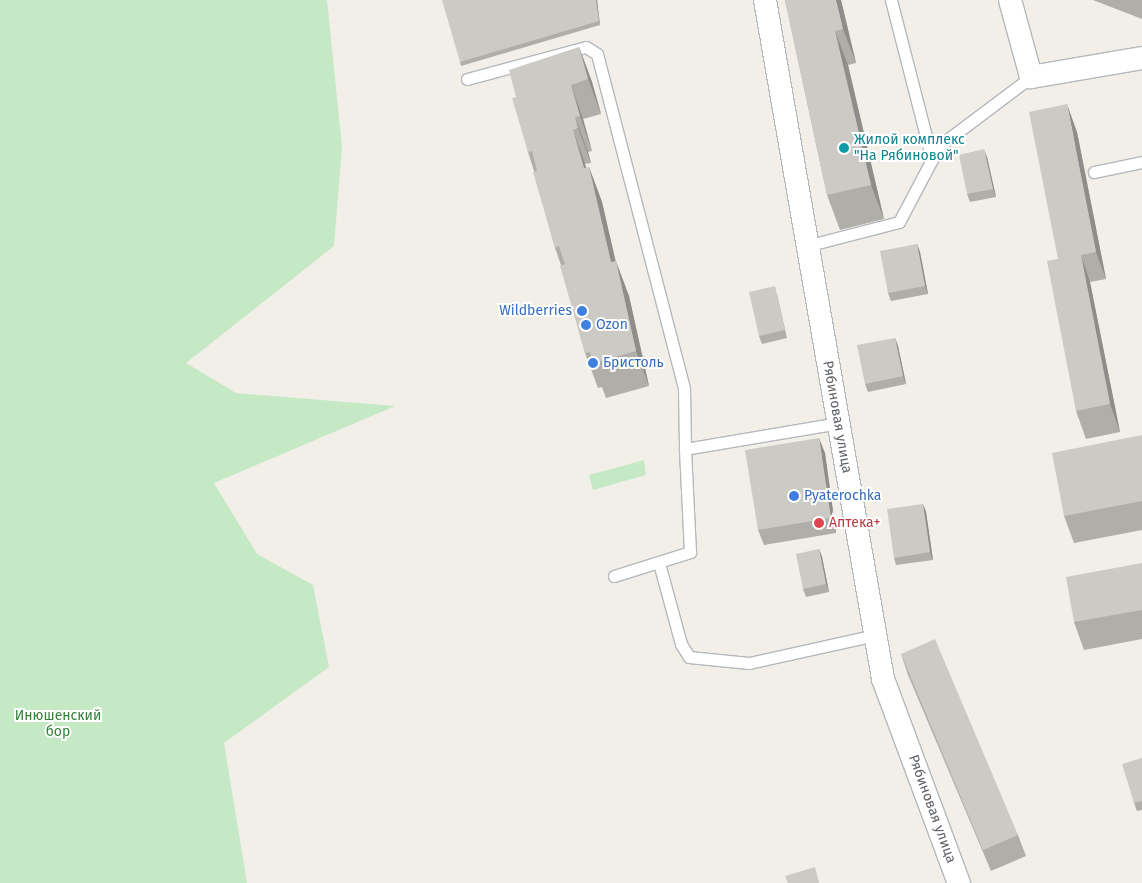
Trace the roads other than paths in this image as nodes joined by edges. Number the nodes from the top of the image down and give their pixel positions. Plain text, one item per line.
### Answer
1 (764, 0) edge
2 (891, 0) edge
3 (1010, 0) edge
4 (1142, 58) edge
5 (467, 78) dead end
6 (1031, 78) junction
7 (932, 160) junction
8 (1142, 162) edge
9 (1094, 172) dead end
10 (806, 246) junction
11 (838, 423) junction
12 (685, 449) junction
13 (659, 563) junction
14 (614, 576) dead end
15 (875, 635) junction
16 (959, 883) edge

1 - 10 street, Рябиновая улица
2 - 7 lane
3 - 6 street
4 - 6 street
5 - 12 lane
6 - 7 lane
7 - 10 lane
8 - 9 lane
10 - 11 street, Рябиновая улица
11 - 12 lane
11 - 15 street, Рябиновая улица
12 - 13 lane
13 - 14 lane
13 - 15 lane
15 - 16 street, Рябиновая улица

